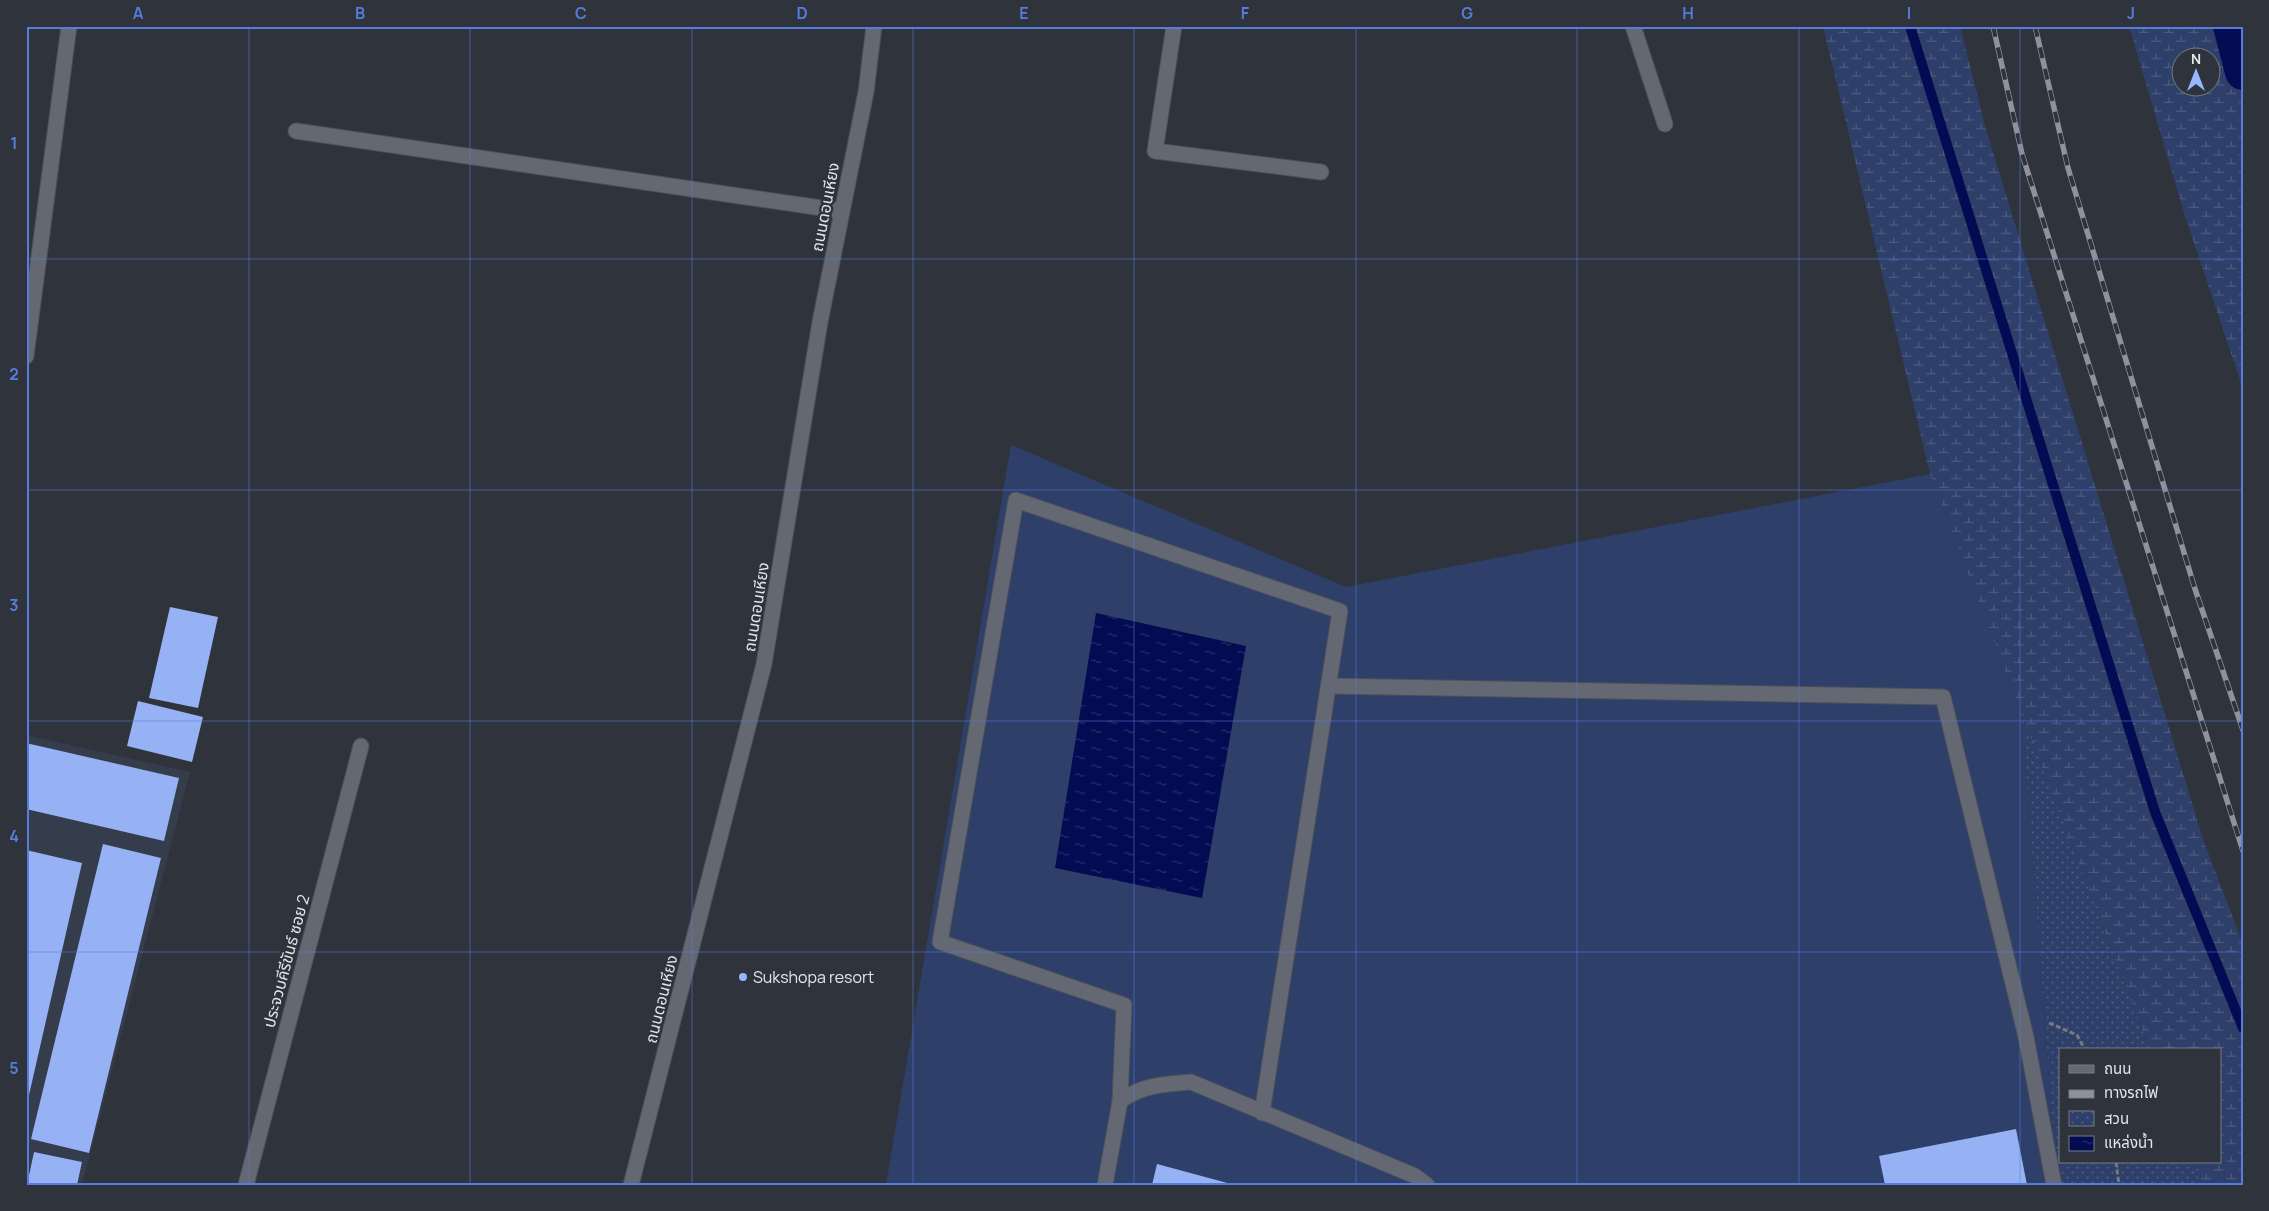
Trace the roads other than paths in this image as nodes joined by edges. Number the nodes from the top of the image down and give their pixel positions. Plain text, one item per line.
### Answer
1 (69, 26) edge
2 (874, 26) edge
3 (1174, 26) edge
4 (1633, 26) edge
5 (1665, 124) dead end
6 (296, 131) dead end
7 (1321, 172) dead end
8 (842, 211) junction
9 (26, 356) edge
10 (1330, 686) junction
11 (361, 746) dead end
12 (1120, 1101) junction
13 (1262, 1112) junction
14 (246, 1185) edge
15 (631, 1185) edge
16 (1105, 1185) edge
17 (1427, 1185) edge
18 (2054, 1185) edge

1 - 9 street
2 - 8 street, ถนนดอนเหียง
3 - 7 street
4 - 5 street
6 - 8 street
8 - 15 street, ถนนดอนเหียง
10 - 12 street
10 - 13 street
10 - 18 street
11 - 14 street, ประจวบคีรีขันธ์ ซอย 2
12 - 13 street
12 - 16 street
13 - 17 street

